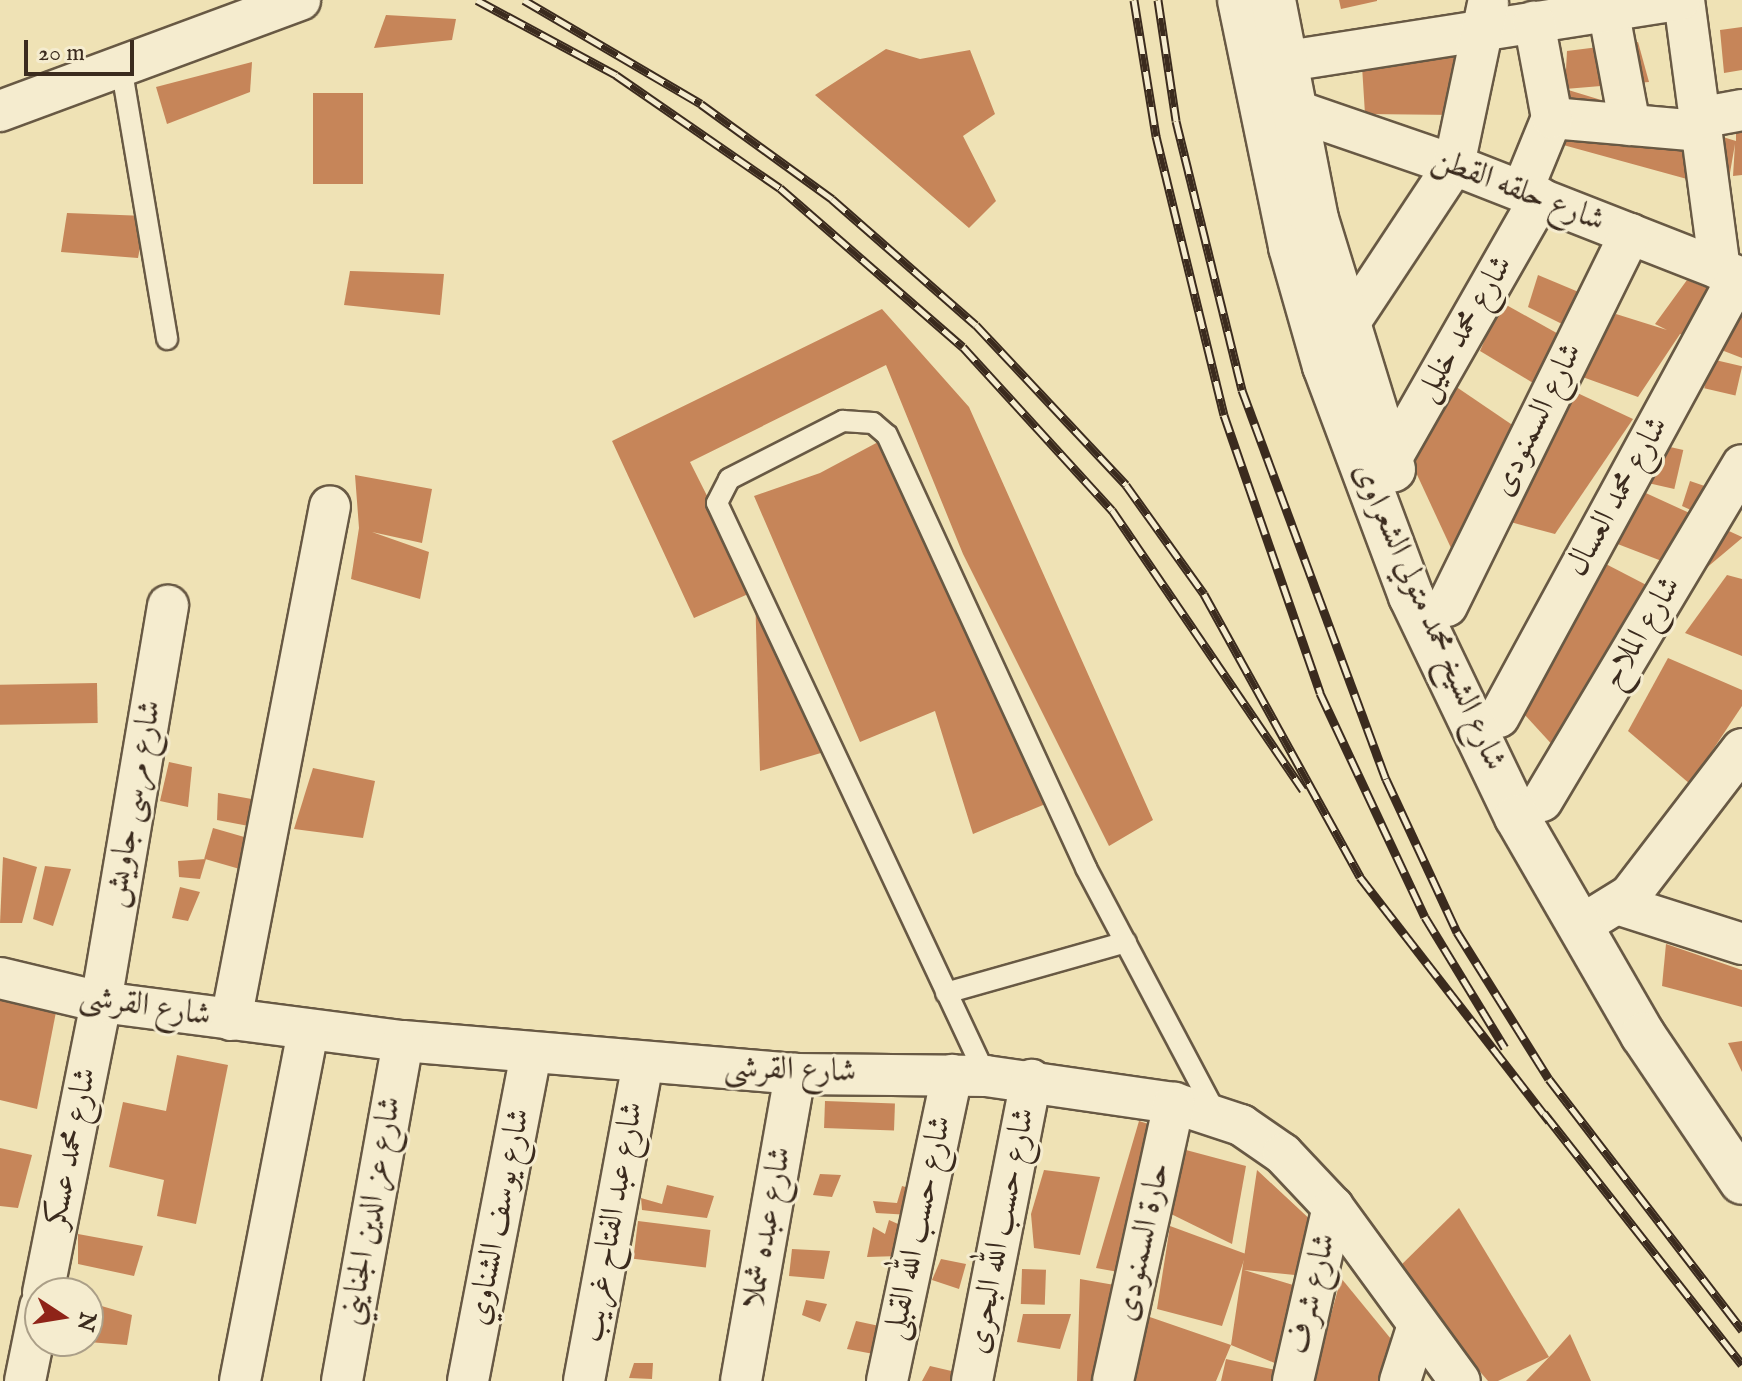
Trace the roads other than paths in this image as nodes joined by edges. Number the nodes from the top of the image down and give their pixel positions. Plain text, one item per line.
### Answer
1 (300, 0) edge
2 (1240, 0) edge
3 (1273, 0) edge
4 (1682, 0) edge
5 (1608, 9) junction
6 (1487, 14) edge
7 (1534, 22) junction
8 (1282, 62) junction
9 (121, 66) junction
10 (1291, 109) junction
11 (1742, 110) edge
12 (0, 111) edge
13 (1552, 118) junction
14 (1700, 124) junction
15 (1630, 125) junction
16 (1454, 165) junction
17 (1531, 194) junction
18 (1630, 234) junction
19 (1733, 275) edge
20 (1346, 328) junction
21 (167, 339) dead end
22 (1390, 461) junction
23 (1742, 465) edge
24 (330, 506) dead end
25 (168, 606) dead end
26 (1447, 606) junction
27 (1499, 717) junction
28 (1742, 749) edge
29 (1542, 801) junction
30 (1601, 915) junction
31 (1126, 942) junction
32 (1742, 944) edge
33 (0, 978) edge
34 (946, 993) junction
35 (101, 1002) junction
36 (231, 1020) junction
37 (308, 1030) junction
38 (403, 1041) junction
39 (531, 1053) junction
40 (643, 1063) junction
41 (795, 1074) junction
42 (969, 1076) junction
43 (1031, 1080) junction
44 (1174, 1103) junction
45 (1219, 1118) junction
46 (1742, 1136) edge
47 (1742, 1182) edge
48 (1333, 1207) junction
49 (46, 1277) edge
50 (1418, 1325) junction
51 (30, 1357) edge
52 (25, 1381) edge
53 (240, 1381) edge
54 (342, 1381) edge
55 (468, 1381) edge
56 (584, 1381) edge
57 (741, 1381) edge
58 (887, 1381) edge
59 (972, 1381) edge
60 (1113, 1381) edge
61 (1293, 1381) edge
62 (1400, 1381) edge
63 (1460, 1381) edge

1 - 9 street
2 - 30 street, شارع الشيخ محمد متولي الشعراوى
3 - 8 street, شارع الشيخ محمد متولي الشعراوى
4 - 5 street
4 - 14 street
5 - 7 street
5 - 15 street
6 - 7 street
6 - 8 street
6 - 16 street
7 - 13 street
8 - 10 street, شارع الشيخ محمد متولي الشعراوى
9 - 12 street
9 - 21 lane
10 - 16 street, شارع حلقه القطن
10 - 20 street, شارع الشيخ محمد متولي الشعراوى
11 - 14 street
13 - 15 street
13 - 17 street, شارع محمد خليل
14 - 15 street
14 - 19 street
16 - 17 street, شارع حلقه القطن
16 - 20 street
17 - 18 street, شارع حلقه القطن
17 - 22 street, شارع محمد خليل
18 - 19 street, شارع حلقه القطن
18 - 26 street, شارع السمنودى
19 - 27 street, شارع محمد العسال
20 - 22 street, شارع الشيخ محمد متولي الشعراوى
22 - 26 street, شارع الشيخ محمد متولي الشعراوى
23 - 29 street, شارع الملاح
24 - 36 street
25 - 35 street, شارع مرسى جاويش
26 - 27 street, شارع الشيخ محمد متولي الشعراوى
27 - 29 street, شارع الشيخ محمد متولي الشعراوى
28 - 30 street
29 - 30 street, شارع الشيخ محمد متولي الشعراوى
30 - 32 street
30 - 46 street, شارع الشيخ محمد متولي الشعراوى
30 - 47 street, شارع الشيخ محمد متولي الشعراوى
31 - 34 lane
31 - 34 lane
31 - 45 lane
33 - 35 street, شارع القرشى
34 - 42 lane
35 - 36 street, شارع القرشى
35 - 49 street, شارع محمد عسكر
36 - 37 street, شارع القرشى
37 - 38 street, شارع القرشى
37 - 53 street
38 - 39 street, شارع القرشى
38 - 54 street, شارع عز الدين الجنايني
39 - 40 street, شارع القرشى
39 - 55 street, شارع يوسف الشناوي
40 - 41 street, شارع القرشى
40 - 56 street, شارع عبد الفتاح غريب
41 - 42 street, شارع القرشى
41 - 57 street, شارع عبده شملا
42 - 43 street, شارع القرشى
42 - 58 street, شارع حسب الله القبلى
43 - 44 street, شارع القرشى
43 - 59 street, شارع حسب الله البحرى
44 - 45 street, شارع القرشى
44 - 60 street, حارة السمنودى
45 - 48 street, شارع القرشى
48 - 50 street, شارع القرشى
48 - 61 street, شارع شرف
50 - 62 street
50 - 63 street, شارع القرشى
51 - 52 street

